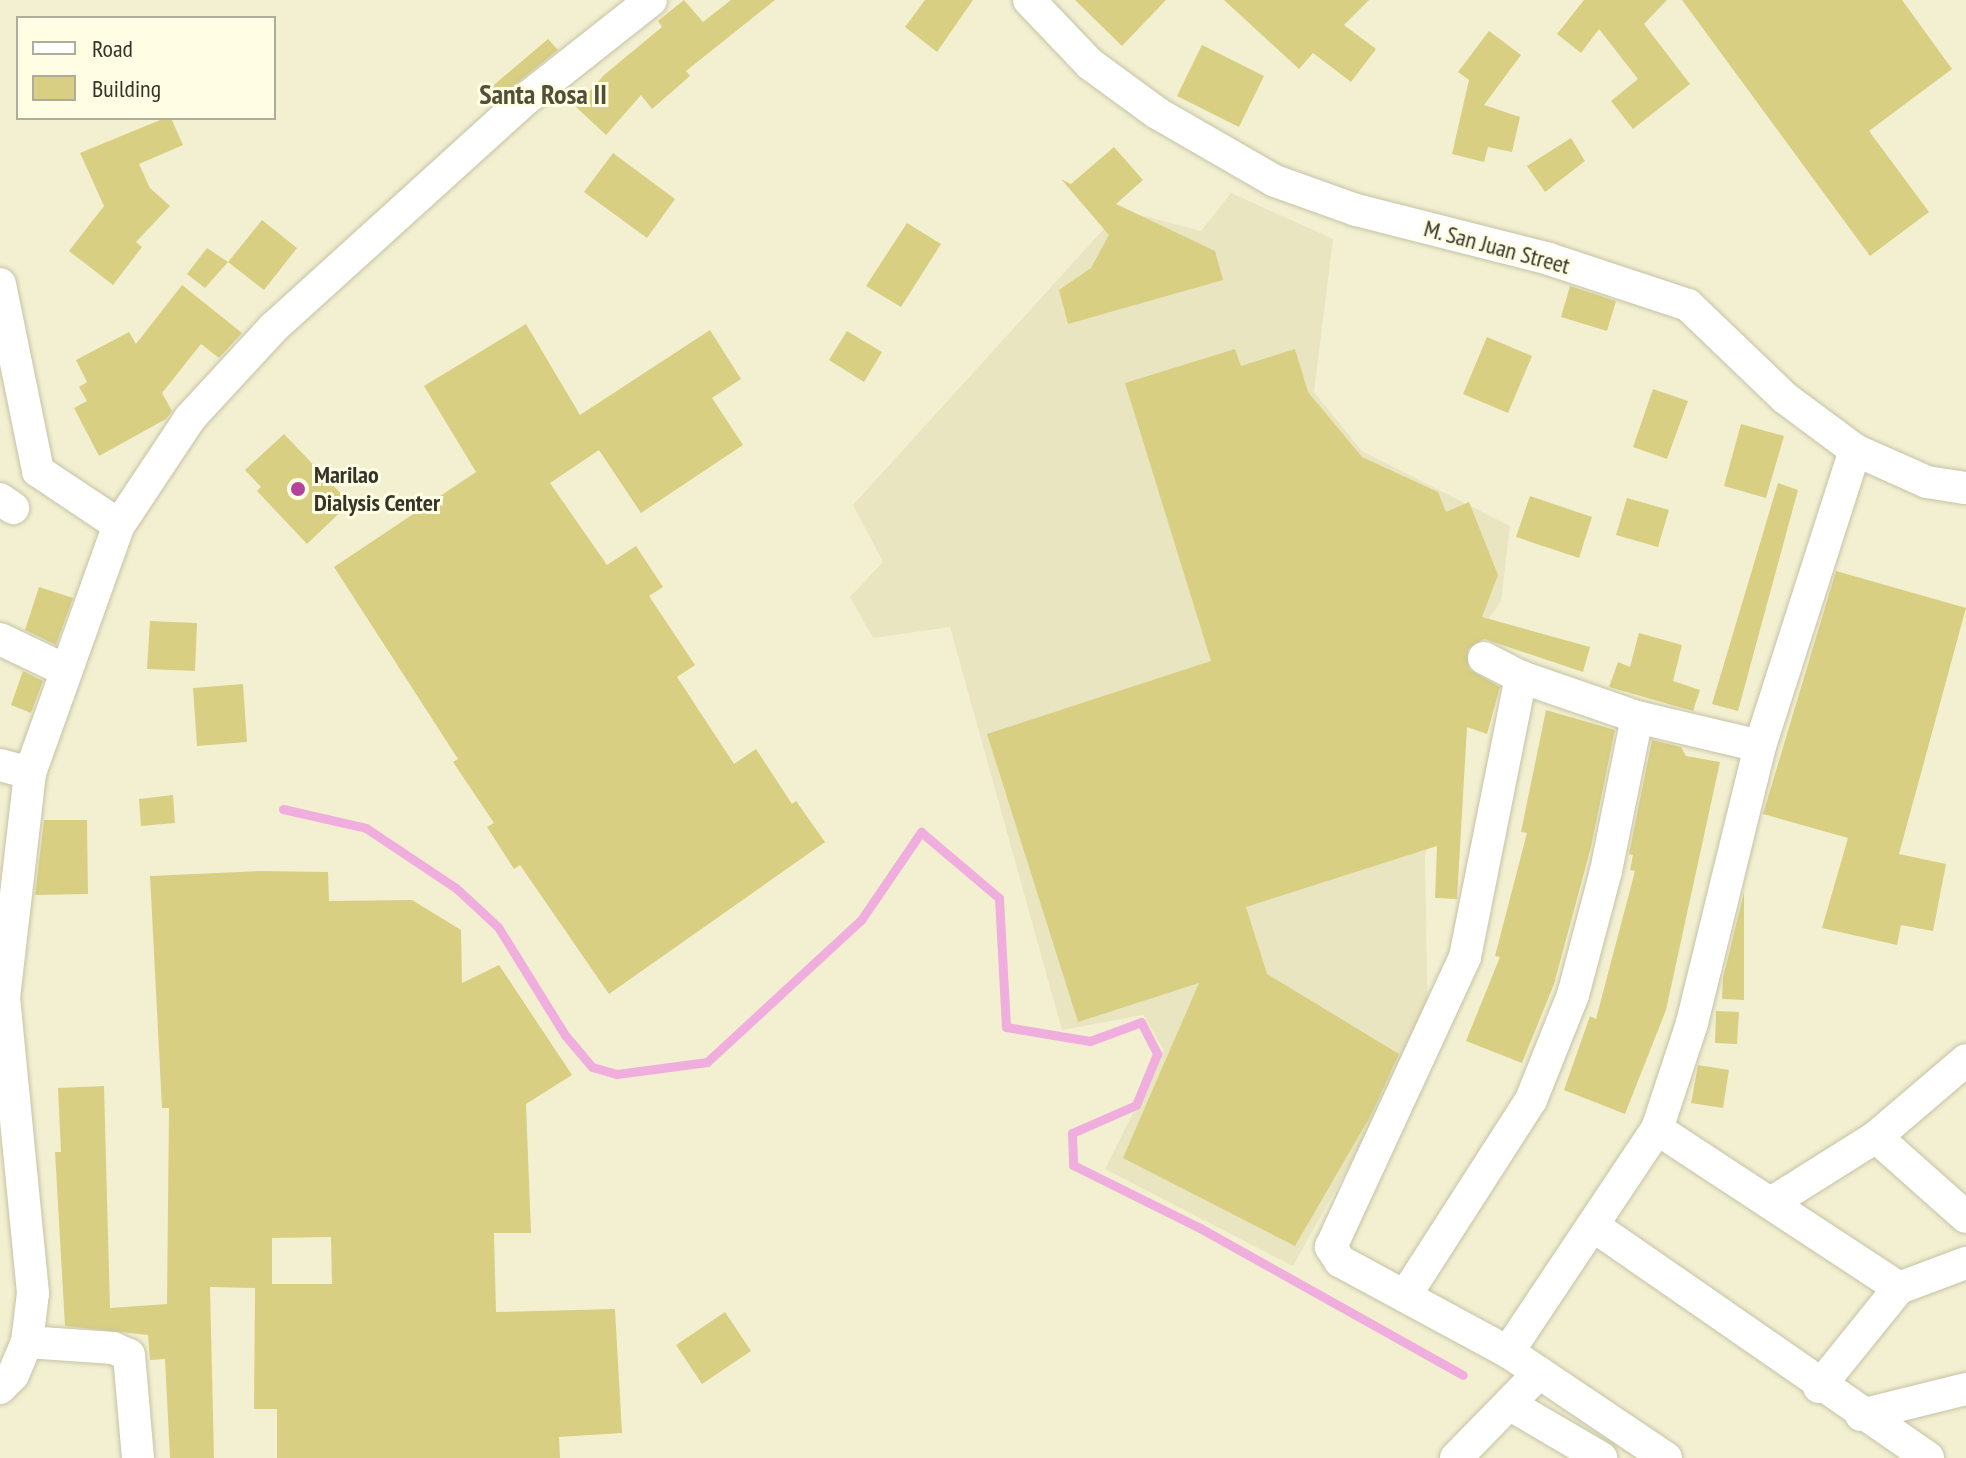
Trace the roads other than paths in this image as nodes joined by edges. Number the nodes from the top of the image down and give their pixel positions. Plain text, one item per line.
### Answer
1 (651, 0) edge
2 (1029, 0) edge
3 (0, 284) edge
4 (1855, 450) junction
5 (1966, 488) edge
6 (119, 525) junction
7 (0, 639) edge
8 (1484, 658) dead end
9 (65, 670) junction
10 (1521, 677) junction
11 (1637, 717) junction
12 (1760, 746) junction
13 (15, 769) edge
14 (1963, 1069) edge
15 (1657, 1129) junction
16 (1876, 1137) junction
17 (1771, 1203) junction
18 (1966, 1217) edge
19 (1595, 1227) junction
20 (1966, 1263) edge
21 (1899, 1288) junction
22 (1407, 1293) junction
23 (27, 1342) junction
24 (1508, 1352) junction
25 (1539, 1373) junction
26 (1819, 1387) junction
27 (0, 1388) edge
28 (1966, 1389) edge
29 (1509, 1404) junction
30 (1861, 1415) junction
31 (1630, 1433) junction
32 (138, 1458) edge
33 (1456, 1458) edge
34 (1603, 1458) edge
35 (1666, 1458) edge
36 (1928, 1458) edge

1 - 6 street
2 - 4 street, M. San Juan Street
3 - 6 street
4 - 5 street, M. San Juan Street
4 - 12 street
6 - 9 street
7 - 9 street
8 - 10 street
9 - 13 street
10 - 11 street
10 - 22 street
11 - 12 street
11 - 22 street
12 - 15 street
13 - 23 street
14 - 16 street
15 - 17 street
15 - 19 street
16 - 17 street
16 - 18 street
17 - 21 street
19 - 24 street
19 - 26 street
20 - 21 street
21 - 26 street
22 - 24 street
23 - 27 street
23 - 32 street
24 - 25 street
25 - 29 street
25 - 31 street
26 - 30 street
28 - 30 street
29 - 33 street
29 - 34 street
30 - 36 street
31 - 34 street
31 - 35 street

